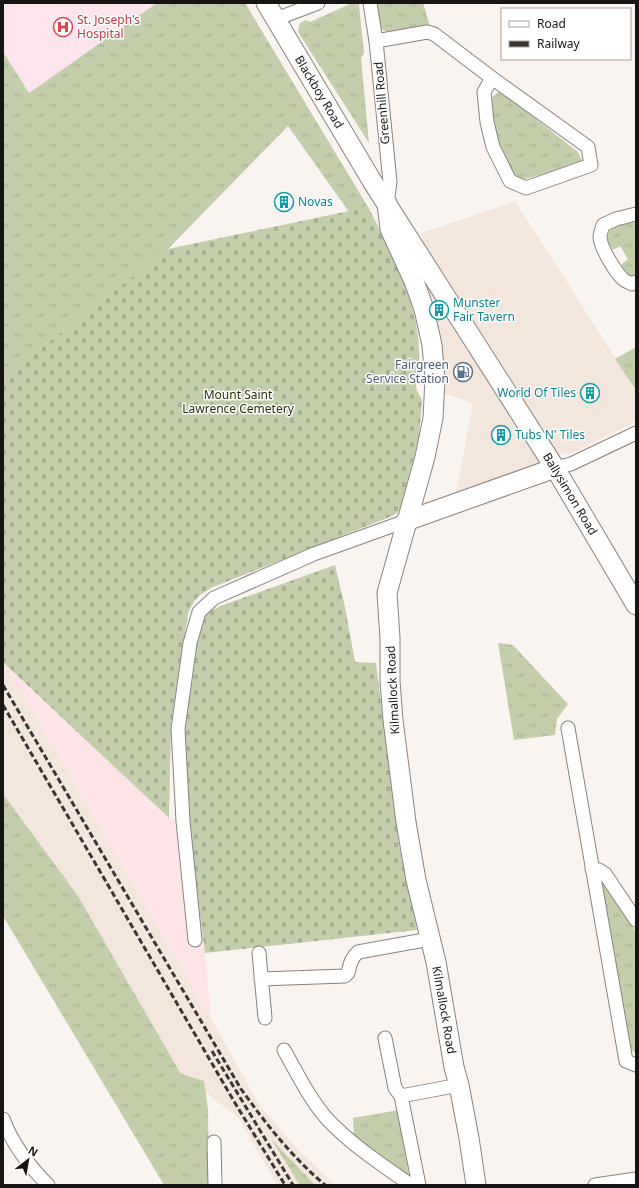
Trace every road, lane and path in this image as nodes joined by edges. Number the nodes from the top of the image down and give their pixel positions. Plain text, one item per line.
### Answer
1 (266, 3) edge
2 (318, 3) edge
3 (370, 3) edge
4 (276, 19) junction
5 (376, 41) junction
6 (492, 78) junction
7 (372, 182) joint
8 (387, 203) junction
9 (636, 214) edge
10 (636, 282) edge
11 (636, 434) edge
12 (555, 468) junction
13 (406, 521) junction
14 (635, 603) edge
15 (568, 728) dead end
16 (592, 869) junction
17 (636, 920) edge
18 (430, 939) junction
19 (195, 940) dead end
20 (259, 953) dead end
21 (260, 979) junction
22 (265, 1018) dead end
23 (385, 1038) dead end
24 (284, 1050) dead end
25 (636, 1066) edge
26 (460, 1085) junction
27 (402, 1096) junction
28 (4, 1125) edge
29 (214, 1142) dead end
30 (636, 1179) edge
31 (48, 1185) edge
32 (215, 1185) edge
33 (411, 1185) edge
34 (419, 1185) edge
35 (476, 1185) edge
36 (595, 1185) edge

1 - 4 street, Blackboy Road
2 - 4 street
3 - 5 street, Greenhill Road
4 - 7 street, Blackboy Road
5 - 6 street
5 - 8 street, Greenhill Road
6 - 6 street
7 - 8 street, Ballysimon Road
8 - 12 street, Ballysimon Road
8 - 13 street, Kilmallock Road
9 - 10 street
11 - 12 street
12 - 13 street
12 - 14 street, Ballysimon Road
13 - 18 street, Kilmallock Road
13 - 19 street
15 - 16 street
16 - 17 street
16 - 25 street
18 - 21 street
18 - 26 street, Kilmallock Road
20 - 21 street
21 - 22 street
23 - 27 street
24 - 33 street
26 - 27 street
26 - 35 street, Kilmallock Road
27 - 34 street
28 - 31 street
29 - 32 street
30 - 36 street

